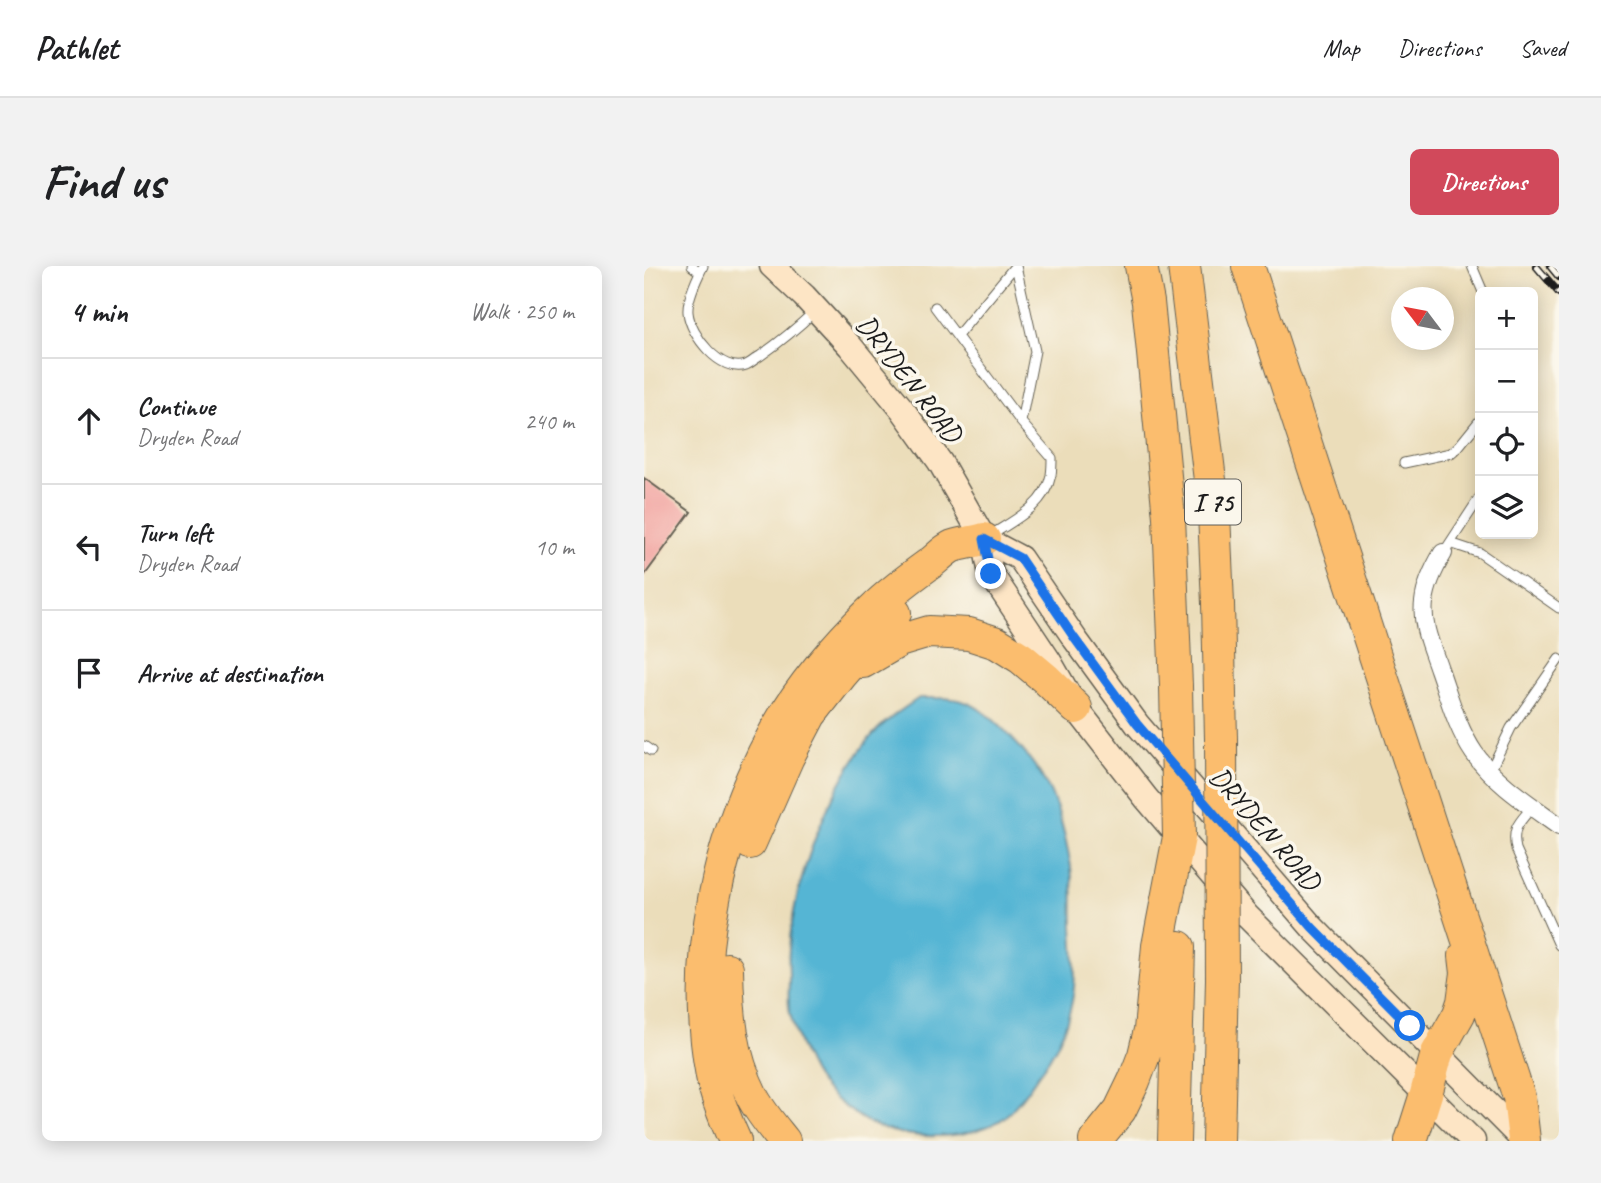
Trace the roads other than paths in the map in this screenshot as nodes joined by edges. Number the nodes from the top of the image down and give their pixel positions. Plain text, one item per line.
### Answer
1 (692, 266) edge
2 (772, 266) edge
3 (1016, 266) edge
4 (1141, 266) edge
5 (1184, 266) edge
6 (1248, 266) edge
7 (1472, 266) edge
8 (702, 269) edge
9 (1481, 287) edge
10 (935, 307) dead end
11 (817, 310) junction
12 (957, 336) junction
13 (1021, 422) junction
14 (1475, 426) edge
15 (1404, 463) dead end
16 (1475, 504) edge
17 (984, 539) junction
18 (1446, 548) junction
19 (1559, 608) edge
20 (1559, 659) edge
21 (839, 678) junction
22 (1076, 708) junction
23 (1490, 771) junction
24 (1533, 806) junction
25 (1559, 825) edge
26 (1440, 856) junction
27 (1172, 920) junction
28 (1559, 946) edge
29 (1437, 1053) junction
30 (1426, 1094) junction
31 (1524, 1140) edge
32 (735, 1141) edge
33 (784, 1141) edge
34 (1095, 1141) edge
35 (1174, 1141) edge
36 (1218, 1141) edge
37 (1411, 1141) edge
38 (1474, 1141) edge

1 - 8 lane
2 - 11 main road, DRYDEN ROAD
3 - 12 lane
3 - 13 lane
4 - 27 highway, I 75, bridge
5 - 36 highway, I 75, bridge
6 - 26 highway
7 - 9 lane
8 - 11 lane
10 - 12 lane
11 - 17 main road, DRYDEN ROAD
12 - 13 lane
13 - 17 lane
14 - 15 lane
16 - 18 lane
17 - 21 highway
17 - 22 main road, DRYDEN ROAD
17 - 29 main road, DRYDEN ROAD
17 - 32 highway
18 - 19 lane
18 - 23 street
20 - 23 lane
21 - 22 highway
21 - 33 highway
22 - 30 main road, DRYDEN ROAD
23 - 24 street
24 - 25 street
24 - 28 lane
26 - 29 highway
26 - 31 highway
27 - 34 highway
27 - 35 highway
29 - 30 highway
29 - 31 main road, DRYDEN ROAD
30 - 37 highway
30 - 38 main road, DRYDEN ROAD

